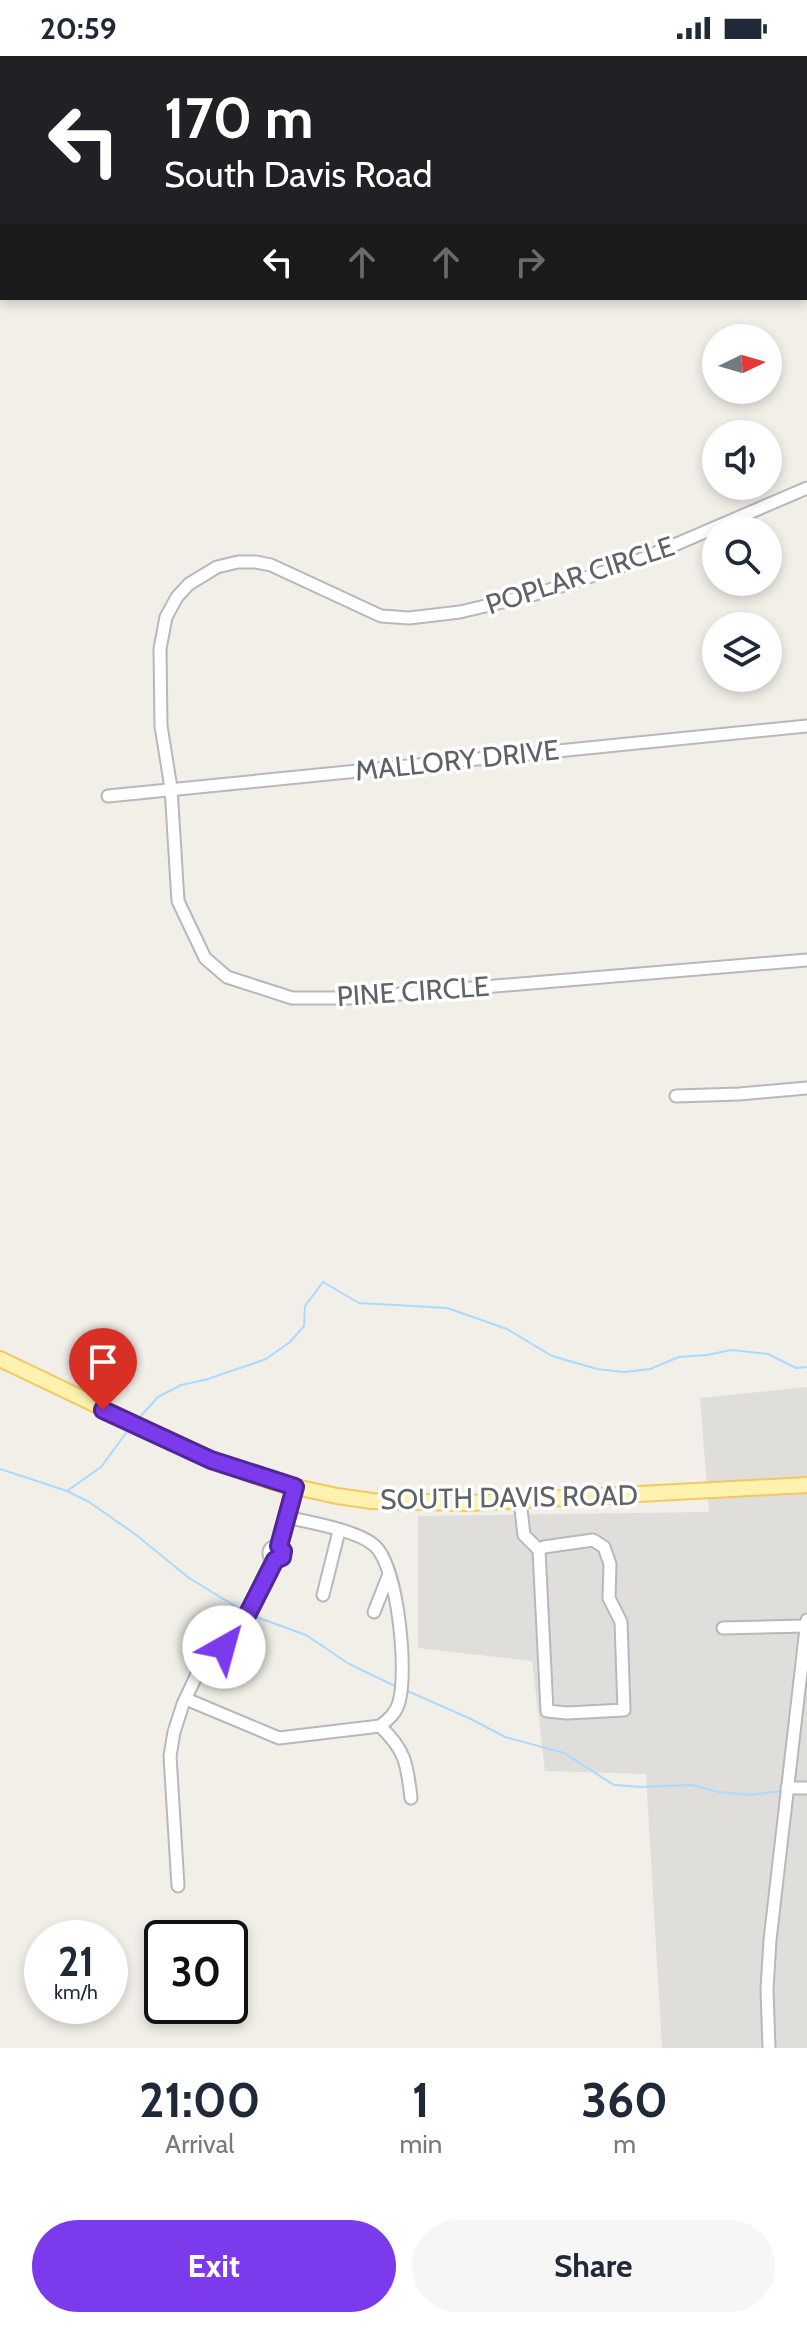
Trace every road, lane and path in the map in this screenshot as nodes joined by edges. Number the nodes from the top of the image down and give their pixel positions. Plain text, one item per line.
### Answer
1 (807, 488) edge
2 (807, 726) edge
3 (171, 788) junction
4 (108, 796) dead end
5 (807, 960) edge
6 (807, 1088) edge
7 (676, 1096) dead end
8 (0, 1359) edge
9 (807, 1485) edge
10 (295, 1487) junction
11 (520, 1501) junction
12 (287, 1517) junction
13 (339, 1531) junction
14 (539, 1550) junction
15 (389, 1574) junction
16 (323, 1595) dead end
17 (374, 1612) dead end
18 (807, 1620) edge
19 (806, 1626) edge
20 (723, 1628) dead end
21 (186, 1699) junction
22 (380, 1726) junction
23 (787, 1788) junction
24 (807, 1788) edge
25 (411, 1798) dead end
26 (178, 1886) dead end
27 (769, 2048) edge

1 - 3 street, POPLAR CIRCLE
2 - 3 street, MALLORY DRIVE
3 - 4 street, MALLORY DRIVE
3 - 5 street, PINE CIRCLE
6 - 7 street
8 - 10 main road, SOUTH DAVIS ROAD
9 - 11 main road, SOUTH DAVIS ROAD
10 - 11 main road, SOUTH DAVIS ROAD
10 - 12 street
11 - 14 street
12 - 13 street
12 - 21 street
13 - 15 street
13 - 16 street
14 - 14 street
15 - 17 street
15 - 22 street
18 - 19 street
19 - 20 street
19 - 23 street
21 - 22 street
21 - 26 street
22 - 25 street
23 - 24 street
23 - 27 street

